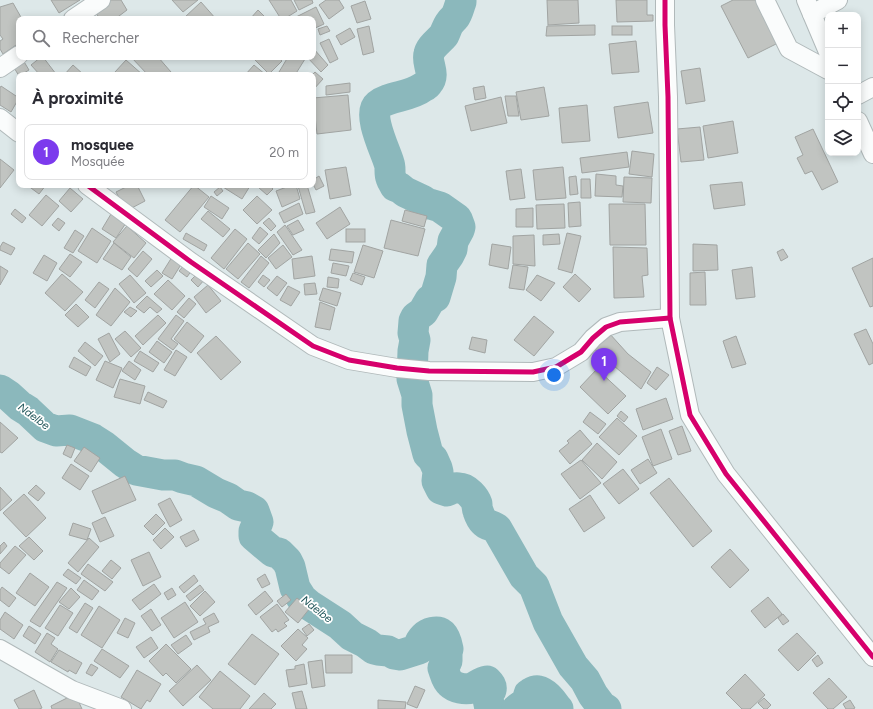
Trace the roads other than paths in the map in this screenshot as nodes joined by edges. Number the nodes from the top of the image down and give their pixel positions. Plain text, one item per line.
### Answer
1 (101, 0) edge
2 (665, 0) edge
3 (765, 0) edge
4 (838, 0) edge
5 (809, 7) edge
6 (77, 16) edge
7 (826, 48) edge
8 (16, 57) edge
9 (0, 68) edge
10 (825, 68) edge
11 (873, 87) edge
12 (861, 93) edge
13 (0, 118) edge
14 (861, 128) edge
15 (16, 131) edge
16 (873, 154) edge
17 (91, 188) edge
18 (670, 318) junction
19 (0, 649) edge
20 (873, 657) edge
21 (102, 706) edge
22 (122, 709) edge

1 - 6 street
2 - 18 street
3 - 10 street
4 - 5 street
5 - 7 street
8 - 9 street
11 - 12 street
13 - 15 street
14 - 16 street
17 - 18 street
18 - 20 street
19 - 21 street
21 - 22 street

